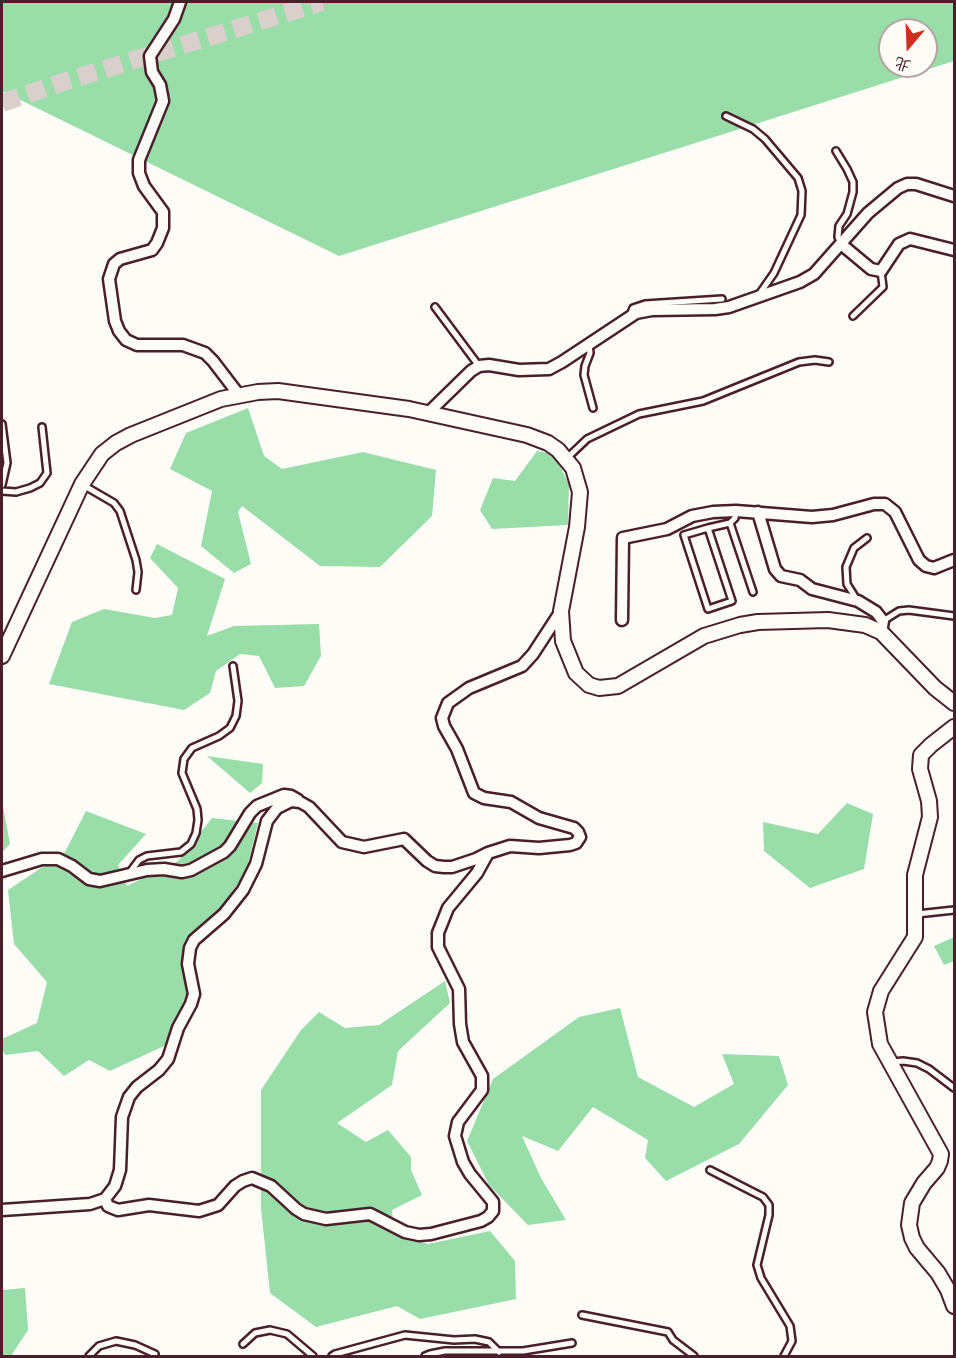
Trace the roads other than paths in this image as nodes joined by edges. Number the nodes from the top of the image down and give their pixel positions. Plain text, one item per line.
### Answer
1 (180, 2) edge
2 (726, 116) dead end
3 (836, 151) dead end
4 (954, 196) edge
5 (841, 244) junction
6 (954, 250) edge
7 (881, 271) junction
8 (757, 297) junction
9 (722, 299) dead end
10 (435, 307) dead end
11 (853, 316) dead end
12 (629, 317) junction
13 (589, 344) junction
14 (829, 362) dead end
15 (479, 366) junction
16 (239, 395) junction
17 (593, 408) dead end
18 (428, 413) junction
19 (2, 424) edge
20 (42, 427) dead end
21 (567, 458) junction
22 (82, 484) junction
23 (2, 485) edge
24 (2, 491) edge
25 (736, 511) junction
26 (758, 513) junction
27 (730, 523) junction
28 (708, 528) junction
29 (867, 538) dead end
30 (954, 560) edge
31 (136, 590) dead end
32 (753, 592) dead end
33 (858, 601) junction
34 (561, 611) junction
35 (954, 616) edge
36 (622, 620) dead end
37 (882, 626) junction
38 (2, 657) edge
39 (233, 666) dead end
40 (954, 703) edge
41 (954, 727) edge
42 (300, 802) junction
43 (488, 853) junction
44 (2, 871) edge
45 (129, 874) junction
46 (954, 910) edge
47 (916, 914) junction
48 (890, 1062) junction
49 (954, 1088) edge
50 (710, 1170) dead end
51 (105, 1199) junction
52 (2, 1210) edge
53 (954, 1306) edge
54 (582, 1315) dead end
55 (572, 1343) dead end
56 (243, 1344) dead end
57 (499, 1352) junction
58 (155, 1354) dead end
59 (89, 1356) edge
60 (313, 1356) edge
61 (332, 1356) edge
62 (425, 1356) edge
63 (694, 1356) edge
64 (784, 1356) edge

1 - 16 street
2 - 8 lane
3 - 5 lane
4 - 5 street
5 - 7 street
5 - 8 street
6 - 7 street
7 - 11 lane
8 - 12 street
9 - 12 lane
10 - 15 lane
12 - 13 street
13 - 15 street
13 - 17 lane
14 - 21 lane
15 - 18 street
16 - 18 street
16 - 22 street
18 - 21 street
19 - 23 lane
20 - 24 lane
21 - 34 street
22 - 31 lane
22 - 38 street
25 - 26 street
25 - 27 lane
25 - 36 street
26 - 30 street
26 - 33 street
27 - 28 lane
27 - 32 lane
28 - 28 lane
29 - 33 lane
33 - 37 street
34 - 37 street
34 - 43 street
35 - 37 lane
37 - 40 street
39 - 45 lane
41 - 47 street
42 - 43 street
42 - 45 street
42 - 51 street
43 - 51 street
44 - 45 street
46 - 47 lane
47 - 48 street
48 - 49 lane
48 - 53 street
50 - 64 lane
51 - 52 street
54 - 63 lane
55 - 57 lane
56 - 60 lane
57 - 61 lane
57 - 62 lane
58 - 59 lane

